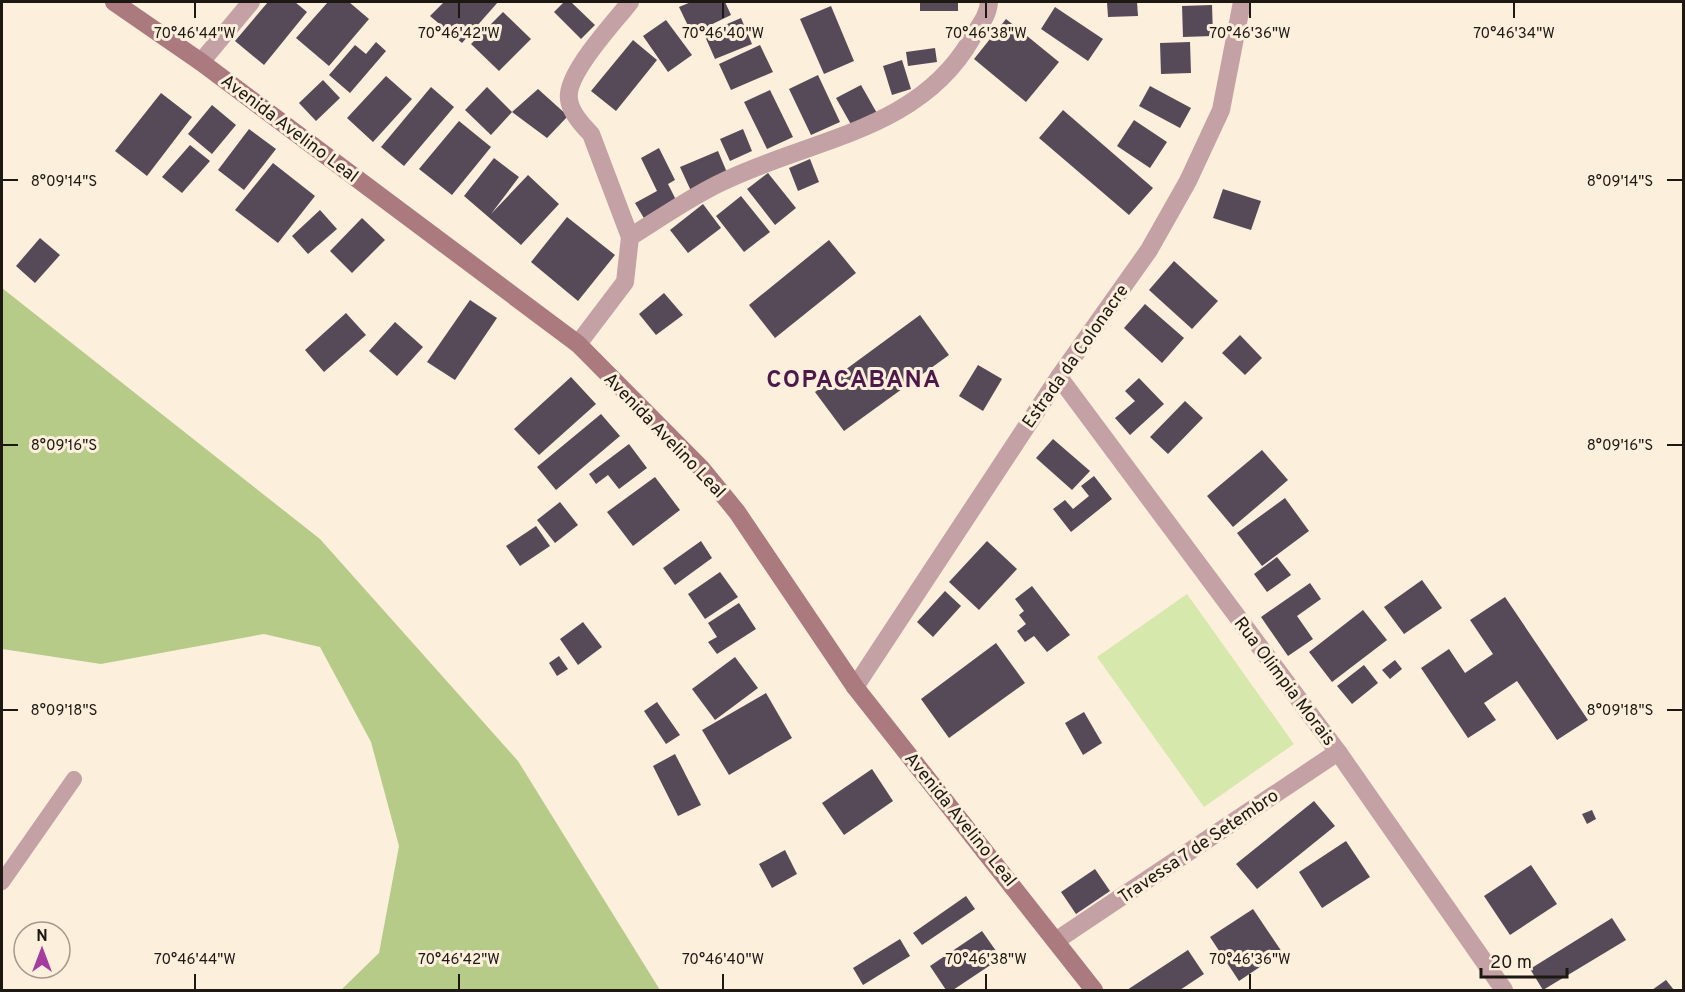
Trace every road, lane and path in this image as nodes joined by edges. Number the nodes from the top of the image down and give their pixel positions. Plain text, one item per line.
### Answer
1 (114, 2) edge
2 (251, 2) edge
3 (630, 2) edge
4 (988, 2) edge
5 (1242, 2) edge
6 (201, 62) junction
7 (630, 237) junction
8 (578, 344) junction
9 (1059, 377) junction
10 (855, 687) junction
11 (1338, 752) junction
12 (74, 779) dead end
13 (2, 882) edge
14 (1057, 940) junction
15 (1094, 990) edge
16 (1504, 990) edge

1 - 6 main road, Avenida Avelino Leal
2 - 6 street
3 - 7 street
4 - 7 street
5 - 9 street, Estrada da Colonacre
6 - 8 main road, Avenida Avelino Leal
7 - 8 street
8 - 10 main road, Avenida Avelino Leal
9 - 10 street, Estrada da Colonacre
9 - 11 street, Rua Olimpia Morais
10 - 14 main road, Avenida Avelino Leal
11 - 14 street, Travessa 7 de Setembro
11 - 16 street, Rua Olimpia Morais
12 - 13 lane
14 - 15 main road, Avenida Avelino Leal

